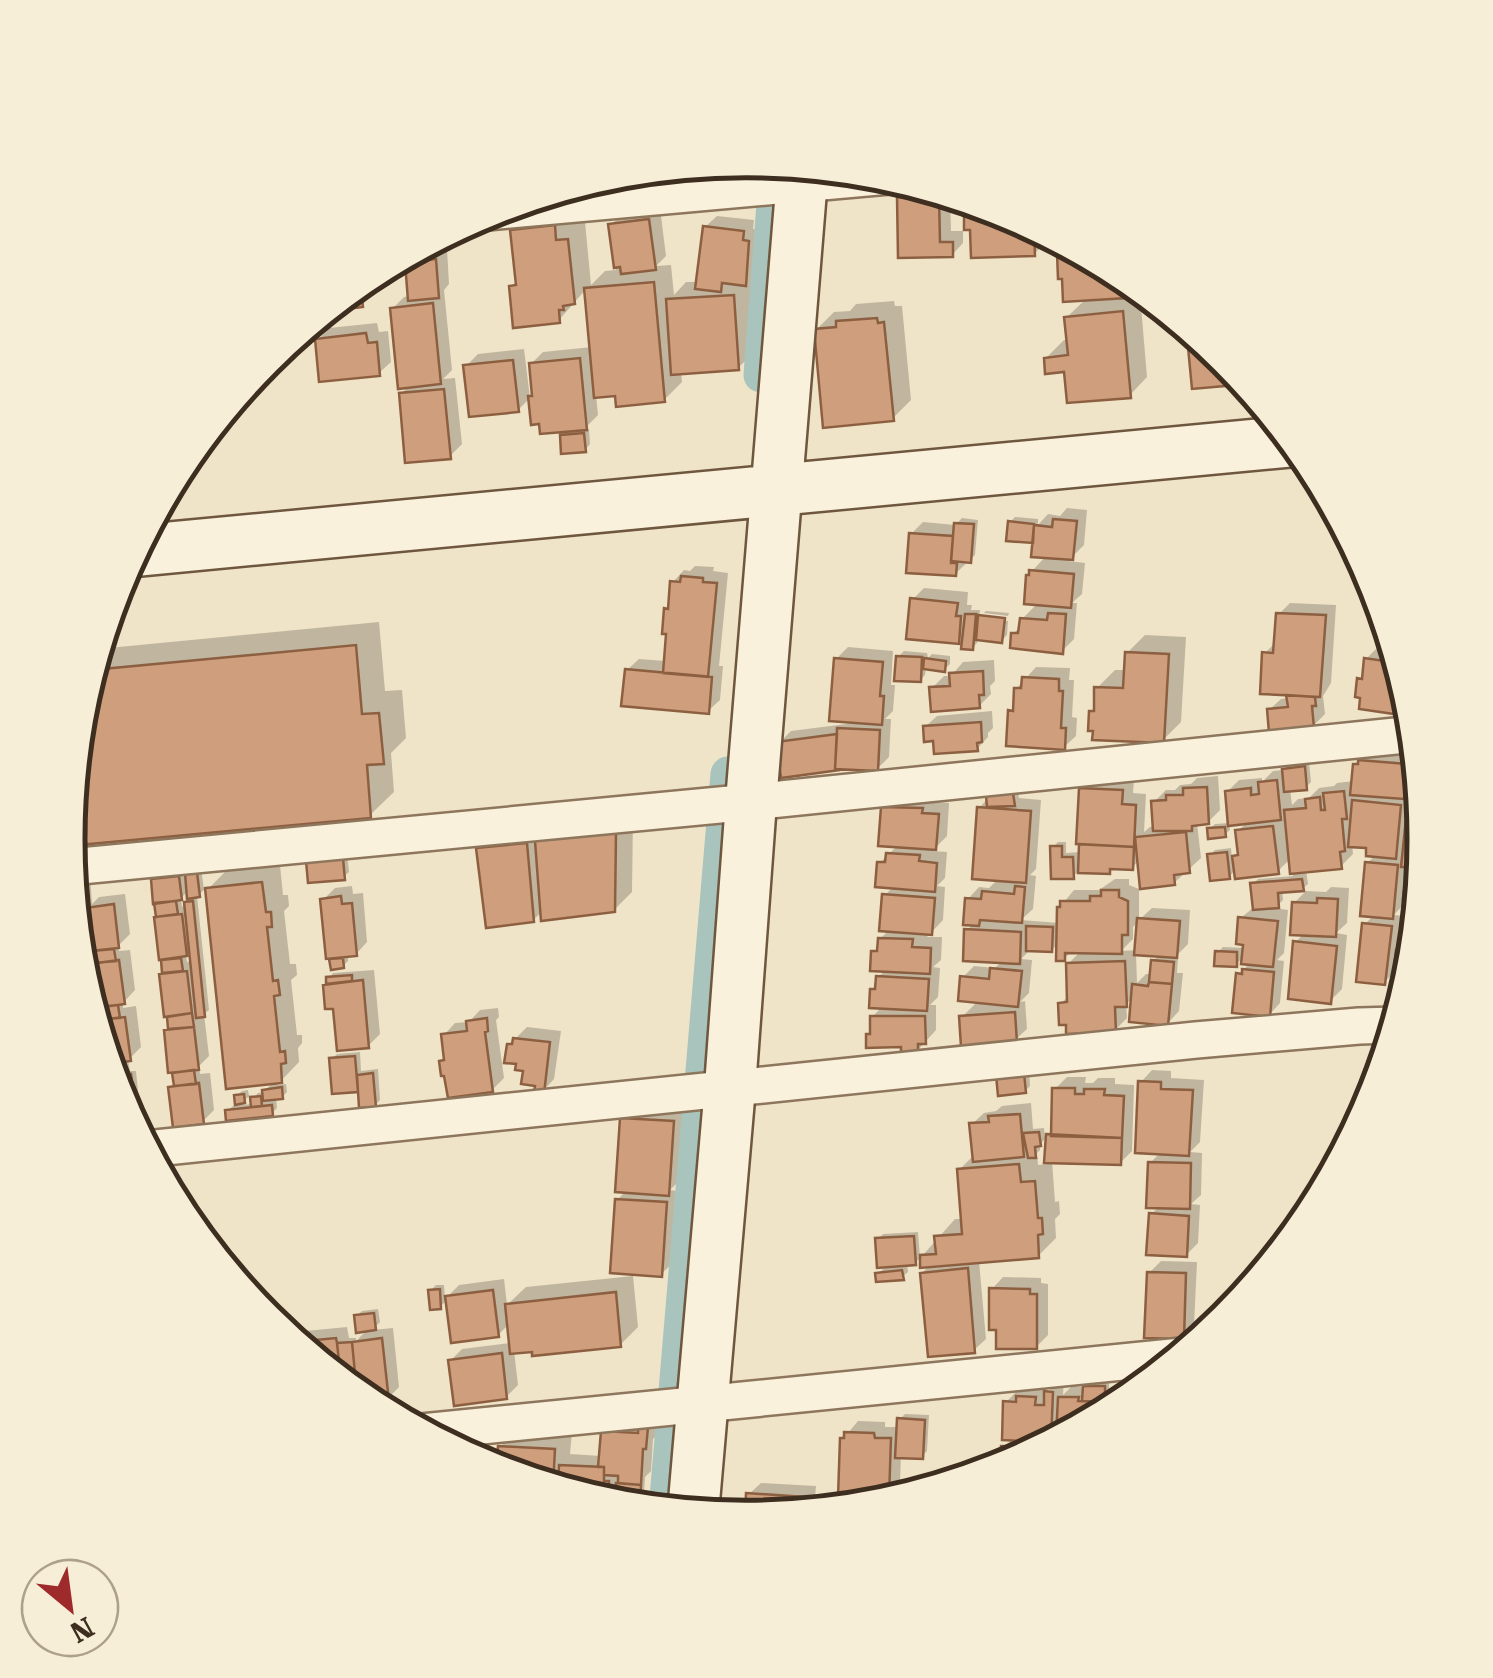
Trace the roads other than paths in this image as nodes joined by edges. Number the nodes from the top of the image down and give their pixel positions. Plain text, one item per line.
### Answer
1 (772, 179) edge
2 (802, 180) edge
3 (567, 203) edge
4 (1276, 443) edge
5 (777, 491) junction
6 (151, 549) edge
7 (1399, 736) edge
8 (751, 802) junction
9 (86, 866) edge
10 (1380, 1026) edge
11 (730, 1087) junction
12 (161, 1147) edge
13 (1155, 1359) edge
14 (702, 1404) junction
15 (449, 1429) edge
16 (694, 1498) edge

1 - 3 street
2 - 5 street
4 - 5 street
5 - 6 street
5 - 8 street
7 - 8 street
8 - 9 street
8 - 11 street
10 - 11 street
11 - 12 street
11 - 14 street
13 - 14 street
14 - 15 street
14 - 16 street

